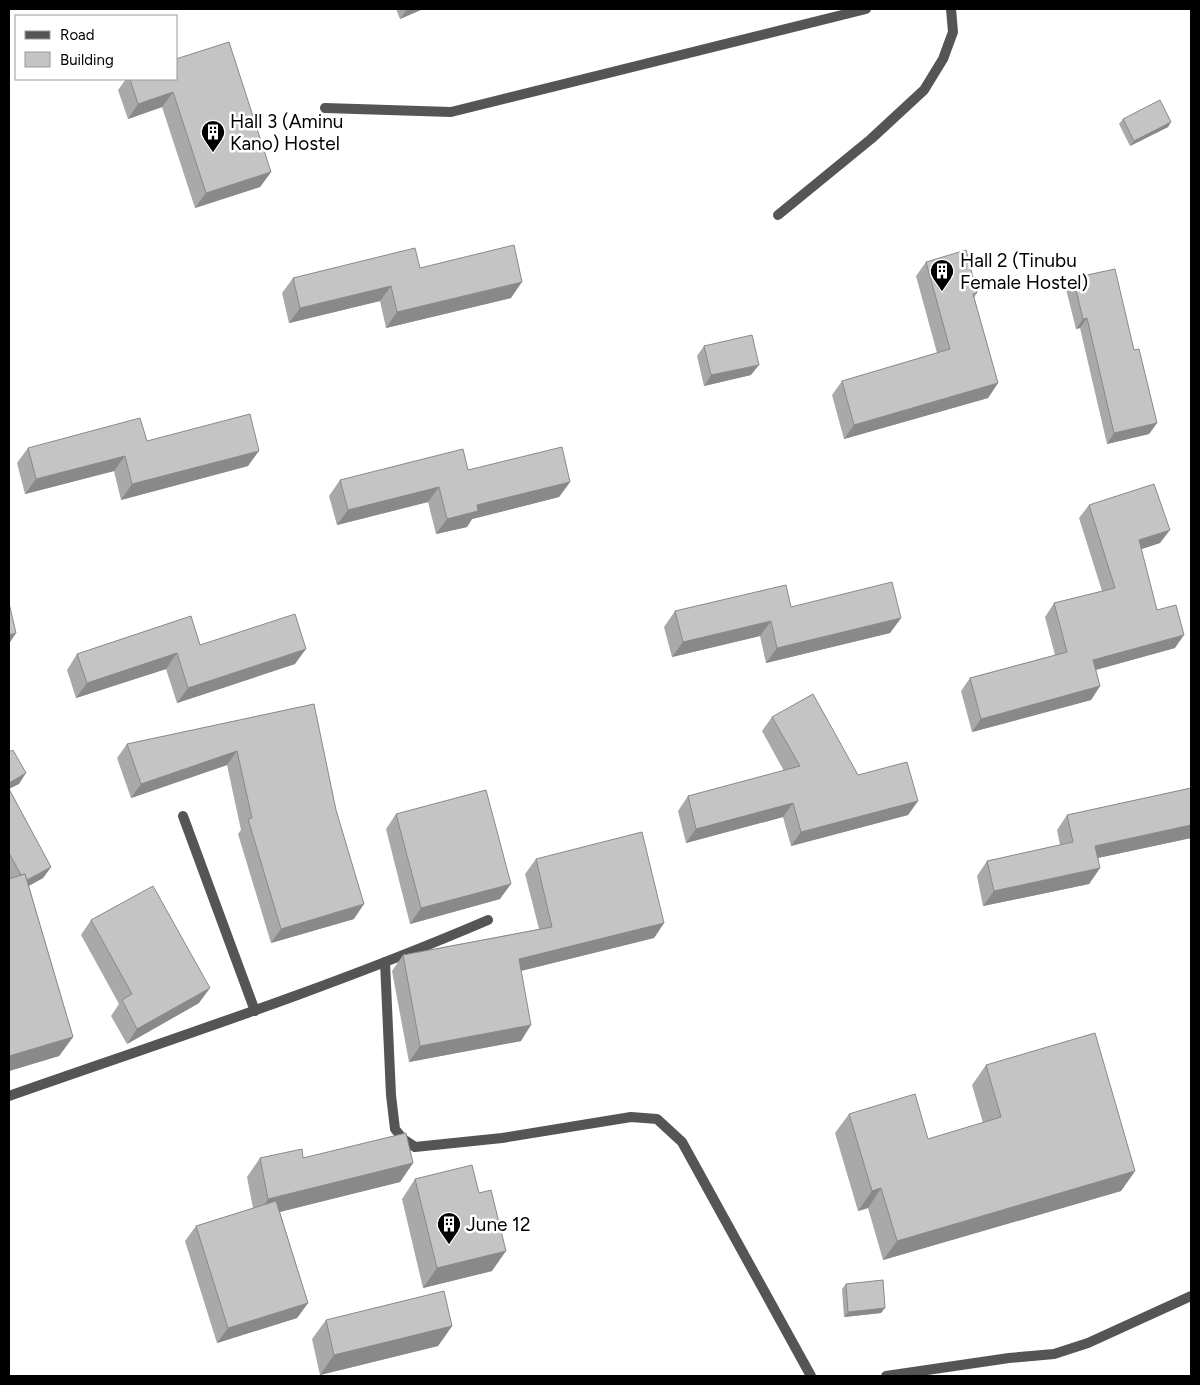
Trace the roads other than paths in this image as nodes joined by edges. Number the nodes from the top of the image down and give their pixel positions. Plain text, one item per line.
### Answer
1 (866, 9) edge
2 (951, 9) edge
3 (325, 108) dead end
4 (778, 216) dead end
5 (183, 816) dead end
6 (488, 920) dead end
7 (385, 962) junction
8 (255, 1011) junction
9 (9, 1096) edge
10 (1191, 1296) edge
11 (811, 1376) edge
12 (886, 1376) edge

1 - 3 street
2 - 4 street
5 - 8 street
6 - 7 street
7 - 8 street
7 - 11 street
8 - 9 street
10 - 12 street

